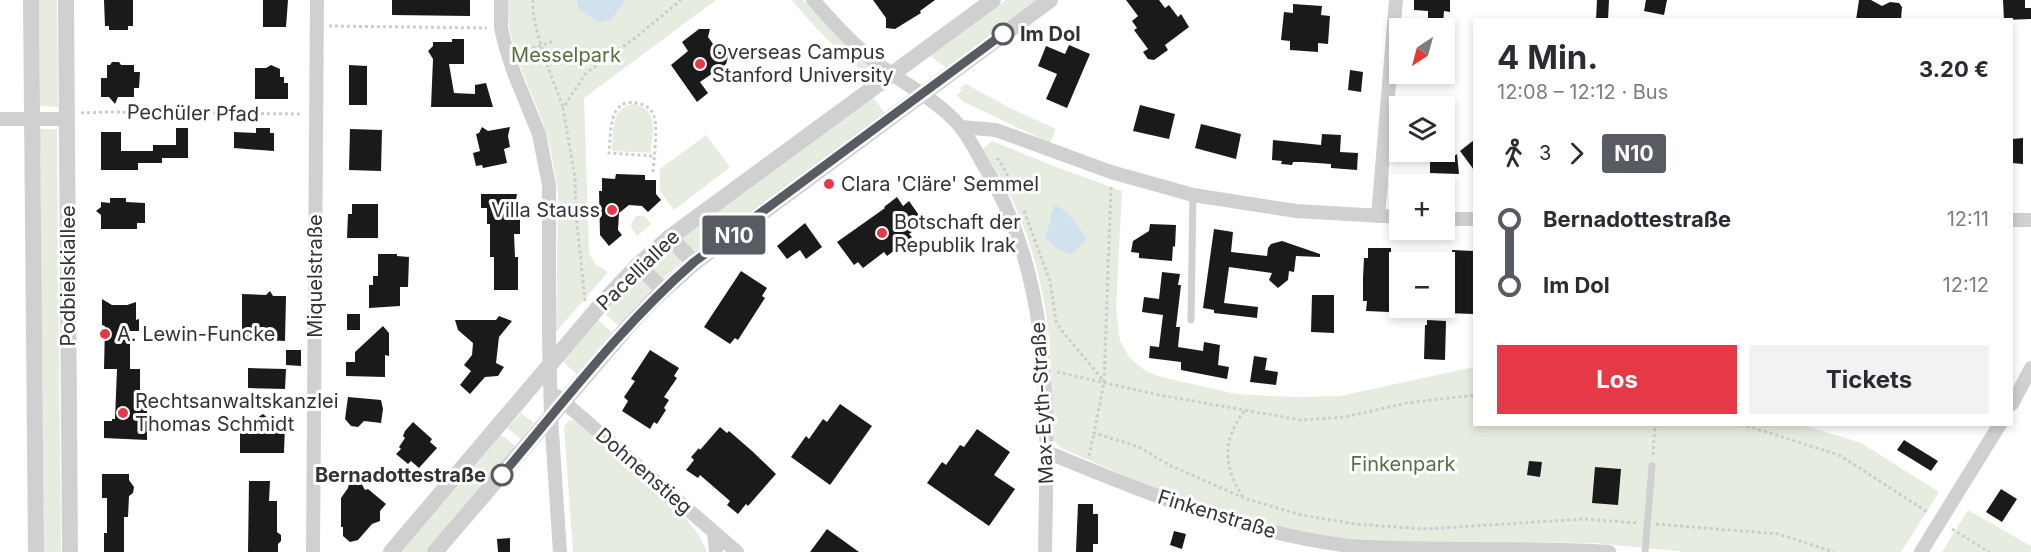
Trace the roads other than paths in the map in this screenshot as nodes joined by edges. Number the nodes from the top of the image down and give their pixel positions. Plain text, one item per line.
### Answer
1 (32, 0) edge
2 (66, 0) edge
3 (317, 0) edge
4 (501, 0) edge
5 (813, 0) edge
6 (993, 0) edge
7 (1050, 0) edge
8 (1396, 0) edge
9 (891, 73) junction
10 (921, 94) junction
11 (73, 116) junction
12 (0, 119) edge
13 (32, 119) junction
14 (961, 127) junction
15 (1193, 195) junction
16 (1378, 216) junction
17 (1389, 216) edge
18 (1455, 219) edge
19 (1473, 219) edge
20 (2013, 220) edge
21 (2031, 220) edge
22 (670, 237) junction
23 (694, 262) junction
24 (638, 265) junction
25 (663, 290) junction
26 (1191, 320) dead end
27 (550, 364) junction
28 (2031, 368) edge
29 (2028, 384) edge
30 (551, 390) junction
31 (564, 402) junction
32 (2013, 403) edge
33 (551, 417) junction
34 (1999, 426) edge
35 (1047, 452) junction
36 (1652, 466) road end
37 (714, 533) junction
38 (36, 552) edge
39 (70, 552) edge
40 (313, 552) edge
41 (391, 552) edge
42 (435, 552) edge
43 (560, 552) edge
44 (716, 552) edge
45 (737, 552) edge
46 (1045, 552) edge
47 (1609, 552) edge
48 (1645, 552) edge
49 (1921, 552) edge

1 - 13 street, Podbielskiallee
2 - 11 street, Podbielskiallee
3 - 40 street, Miquelstraße
4 - 27 street
5 - 9 street
6 - 9 street, Pacelliallee
7 - 10 street, Pacelliallee
8 - 16 street
9 - 10 street
9 - 22 street, Pacelliallee
10 - 14 street
10 - 23 street, Pacelliallee
11 - 13 street
11 - 39 street, Podbielskiallee
12 - 13 street
13 - 38 street, Podbielskiallee
14 - 15 street
14 - 35 street, Max-Eyth-Straße
15 - 16 street
15 - 26 lane
16 - 17 street
18 - 19 street
20 - 21 street
22 - 23 street
22 - 24 street, Pacelliallee
23 - 25 street, Pacelliallee
24 - 25 street
24 - 27 street, Pacelliallee
25 - 31 street, Pacelliallee
27 - 30 street
27 - 41 street, Pacelliallee
28 - 29 street
29 - 32 street
30 - 31 street, Dohnenstieg
30 - 33 street
31 - 33 street, Pacelliallee
31 - 37 street, Dohnenstieg
33 - 42 street, Pacelliallee
33 - 43 street
34 - 49 street
35 - 46 street, Max-Eyth-Straße
35 - 47 street, Finkenstraße
36 - 48 lane
37 - 44 street
37 - 45 street, Dohnenstieg

